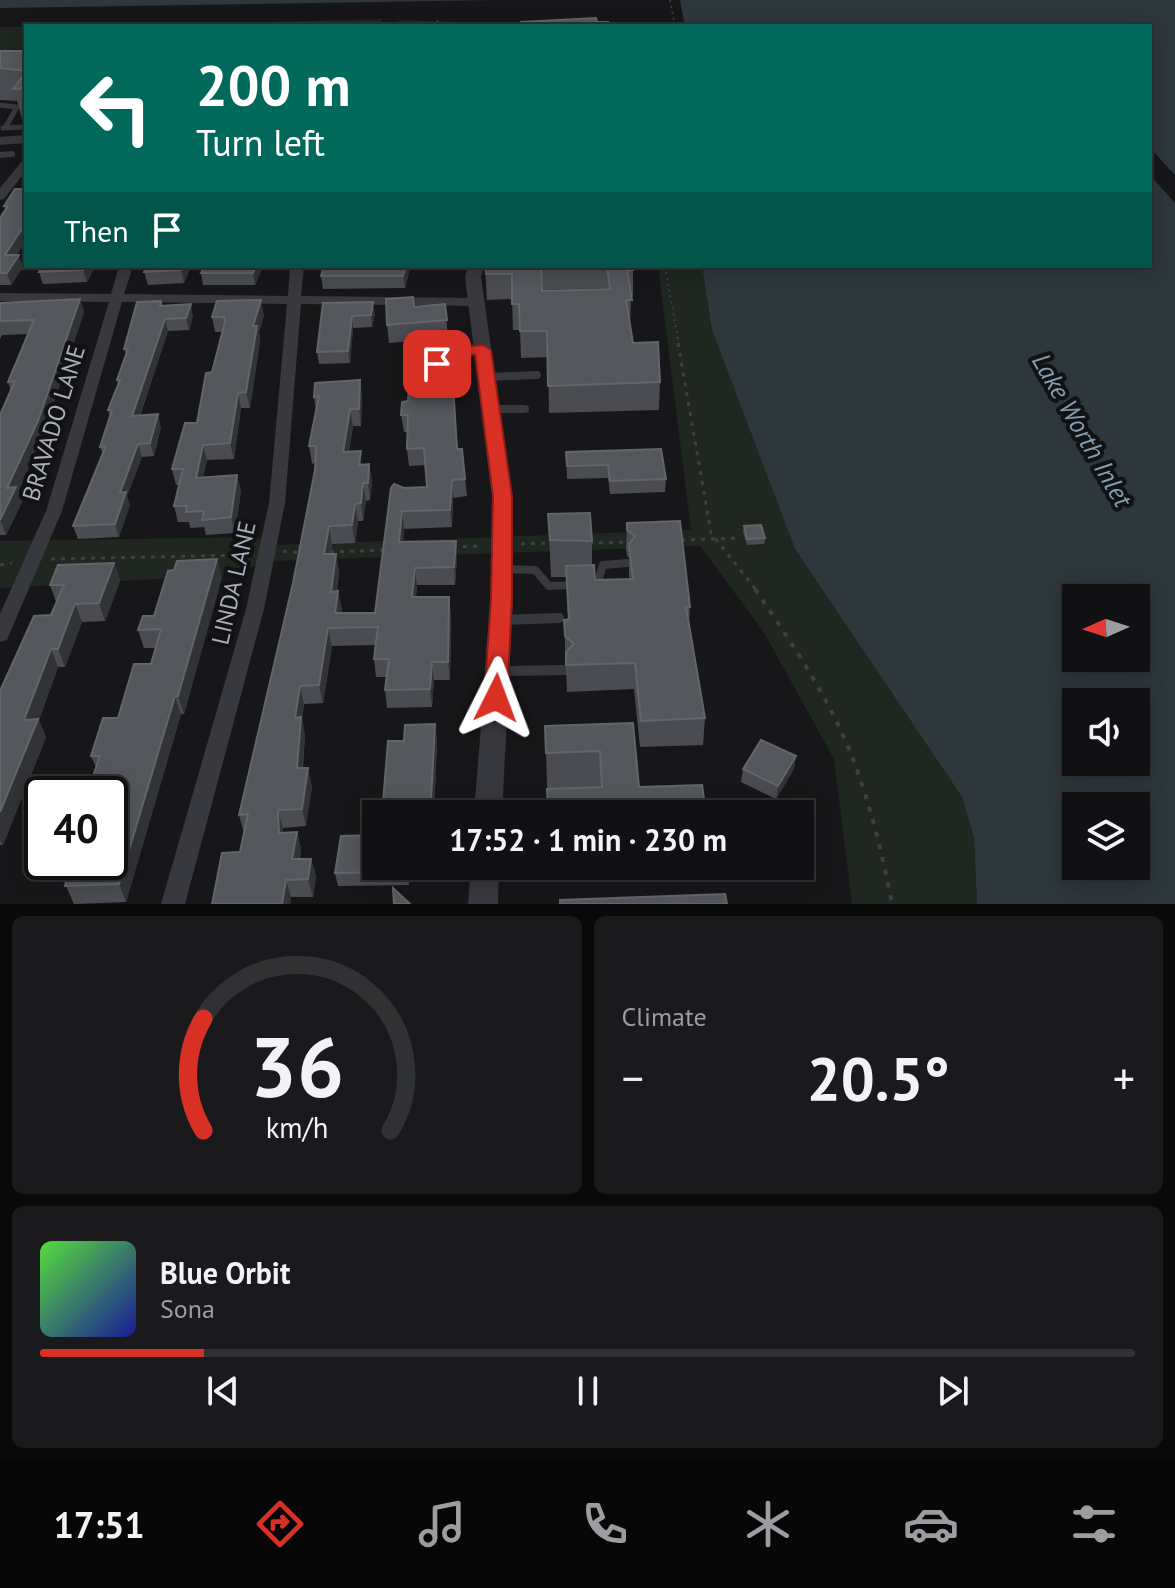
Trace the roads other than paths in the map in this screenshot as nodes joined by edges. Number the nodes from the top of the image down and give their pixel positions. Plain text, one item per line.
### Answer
1 (0, 105) edge
2 (24, 128) edge
3 (2, 133) edge
4 (24, 138) edge
5 (12, 154) dead end
6 (0, 155) edge
7 (24, 166) edge
8 (0, 196) edge
9 (125, 268) edge
10 (297, 268) edge
11 (476, 268) edge
12 (0, 297) edge
13 (117, 298) junction
14 (294, 300) junction
15 (476, 302) junction
16 (472, 350) junction
17 (537, 375) dead end
18 (486, 377) junction
19 (491, 409) junction
20 (525, 409) dead end
21 (627, 563) edge
22 (502, 569) junction
23 (559, 618) dead end
24 (500, 620) junction
25 (0, 635) edge
26 (566, 670) edge
27 (497, 672) junction
28 (489, 800) edge
29 (484, 880) edge
30 (173, 904) edge
31 (483, 904) edge

1 - 3 lane
2 - 3 lane
3 - 4 street
5 - 6 lane
7 - 8 street
9 - 13 street, BRAVADO LANE
10 - 14 street, LINDA LANE
11 - 15 street
12 - 13 street
13 - 14 street
13 - 25 street, BRAVADO LANE
14 - 15 street
14 - 30 street, LINDA LANE
15 - 16 street
16 - 16 lane
16 - 18 street
17 - 18 lane
18 - 19 street
19 - 20 lane
19 - 22 street
21 - 22 lane
22 - 24 street
23 - 24 lane
24 - 27 street
26 - 27 lane
27 - 28 street
29 - 31 street

